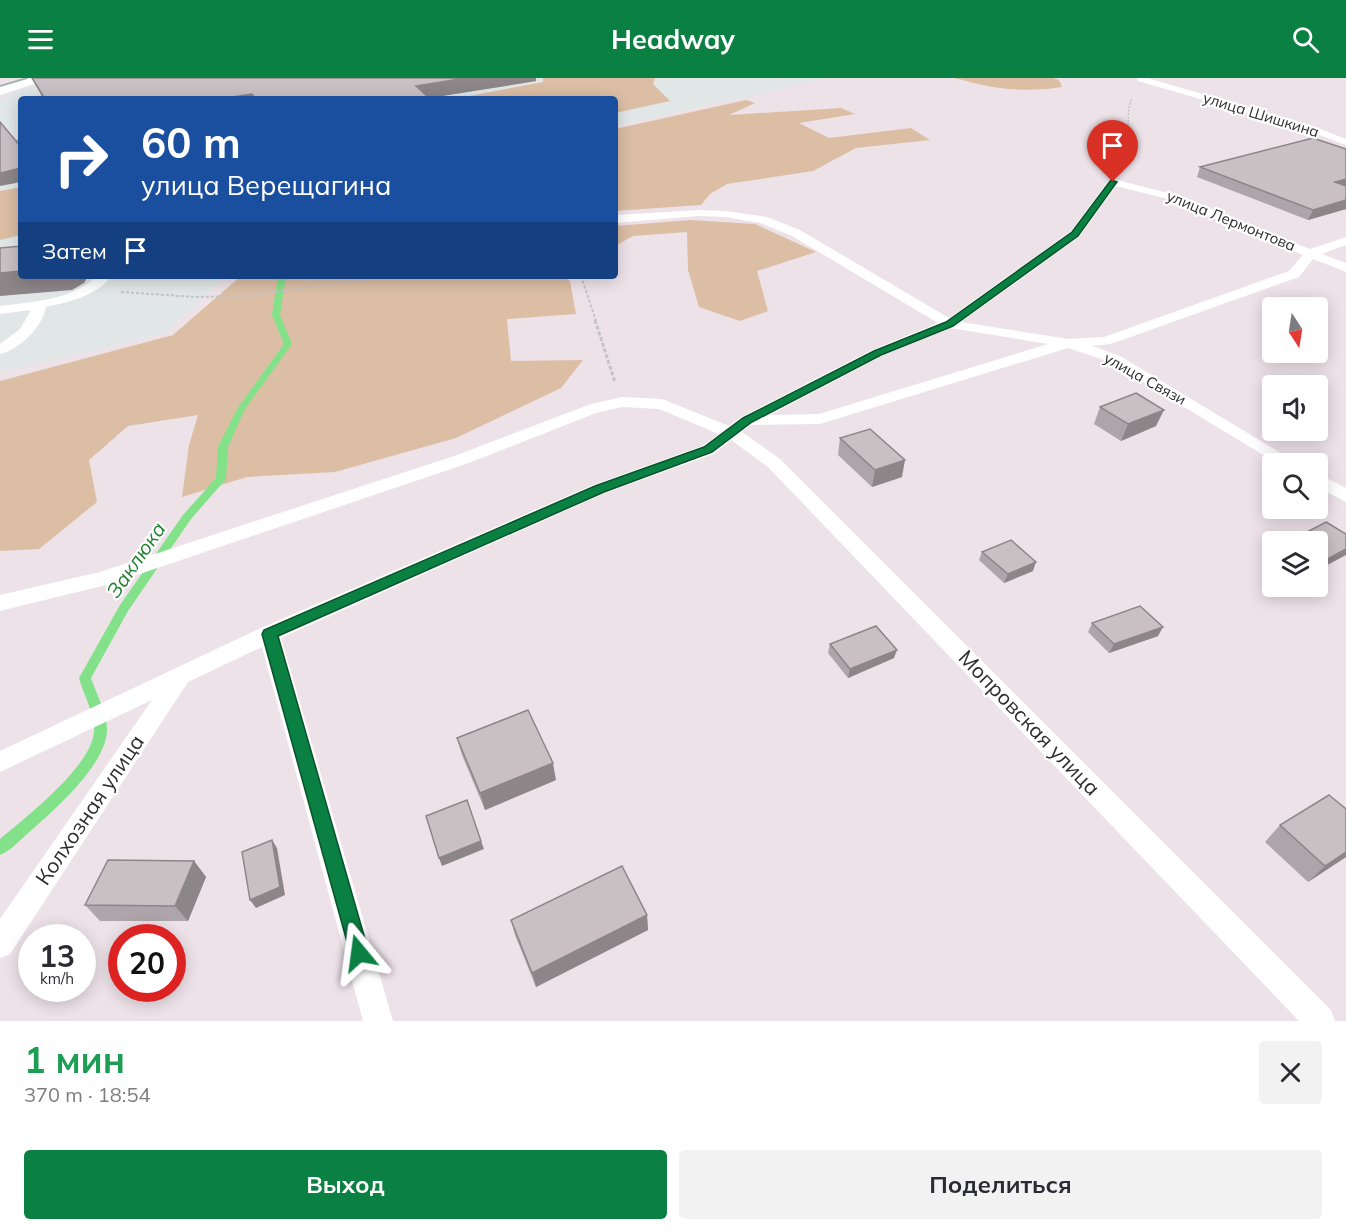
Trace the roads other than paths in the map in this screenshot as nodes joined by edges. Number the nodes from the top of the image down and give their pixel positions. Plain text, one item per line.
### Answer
1 (39, 78) edge
2 (1140, 79) edge
3 (0, 91) edge
4 (1346, 142) edge
5 (618, 219) edge
6 (1346, 241) edge
7 (1311, 253) junction
8 (1346, 268) edge
9 (104, 279) edge
10 (39, 306) junction
11 (0, 310) edge
12 (949, 324) junction
13 (1068, 343) junction
14 (0, 350) edge
15 (740, 426) junction
16 (1273, 453) edge
17 (1328, 485) edge
18 (1346, 496) edge
19 (0, 603) edge
20 (269, 634) junction
21 (180, 677) junction
22 (0, 762) edge
23 (0, 944) edge
24 (378, 1021) edge
25 (1320, 1021) edge

1 - 3 street
2 - 4 lane, улица Шишкина
5 - 12 lane
6 - 7 lane
7 - 8 lane, улица Лермонтова
7 - 12 lane, улица Лермонтова
7 - 13 lane
9 - 10 lane
10 - 11 lane
10 - 14 lane
12 - 13 lane, улица Связи
12 - 15 lane
13 - 15 lane
13 - 16 lane, улица Связи
15 - 19 lane
15 - 20 lane
15 - 25 lane, Мопровская улица
17 - 18 lane
20 - 21 lane
20 - 24 lane
21 - 22 lane
21 - 23 lane, Колхозная улица

